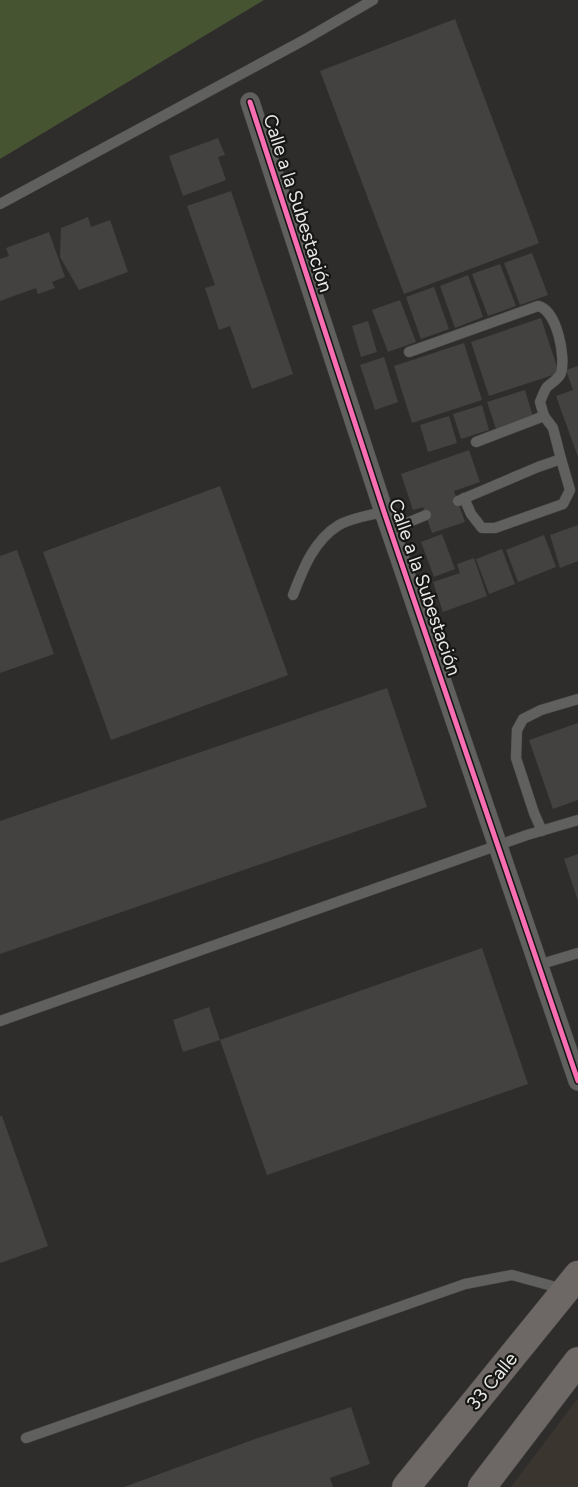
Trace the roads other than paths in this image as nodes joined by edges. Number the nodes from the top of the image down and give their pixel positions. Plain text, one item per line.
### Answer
1 (373, 0) edge
2 (250, 102) dead end
3 (0, 204) edge
4 (409, 352) dead end
5 (544, 416) junction
6 (476, 442) dead end
7 (561, 459) junction
8 (384, 512) junction
9 (426, 515) dead end
10 (390, 530) junction
11 (293, 595) dead end
12 (578, 699) edge
13 (578, 820) edge
14 (542, 831) junction
15 (498, 846) junction
16 (578, 952) edge
17 (538, 965) junction
18 (0, 1021) edge
19 (578, 1081) edge
20 (572, 1282) edge
21 (578, 1361) edge
22 (26, 1438) dead end
23 (406, 1487) edge
24 (482, 1487) edge

1 - 3 lane
2 - 8 street, Calle a la Subestación
4 - 5 lane
5 - 6 lane
5 - 7 lane
7 - 7 lane
8 - 10 street, Calle a la Subestación
8 - 11 lane
9 - 10 lane
10 - 15 street, Calle a la Subestación
12 - 14 lane
13 - 14 lane
14 - 15 lane
15 - 17 street, Calle a la Subestación
15 - 18 lane
16 - 17 lane
17 - 19 street, Calle a la Subestación
20 - 22 lane
20 - 23 main road, 33 Calle
21 - 24 main road

